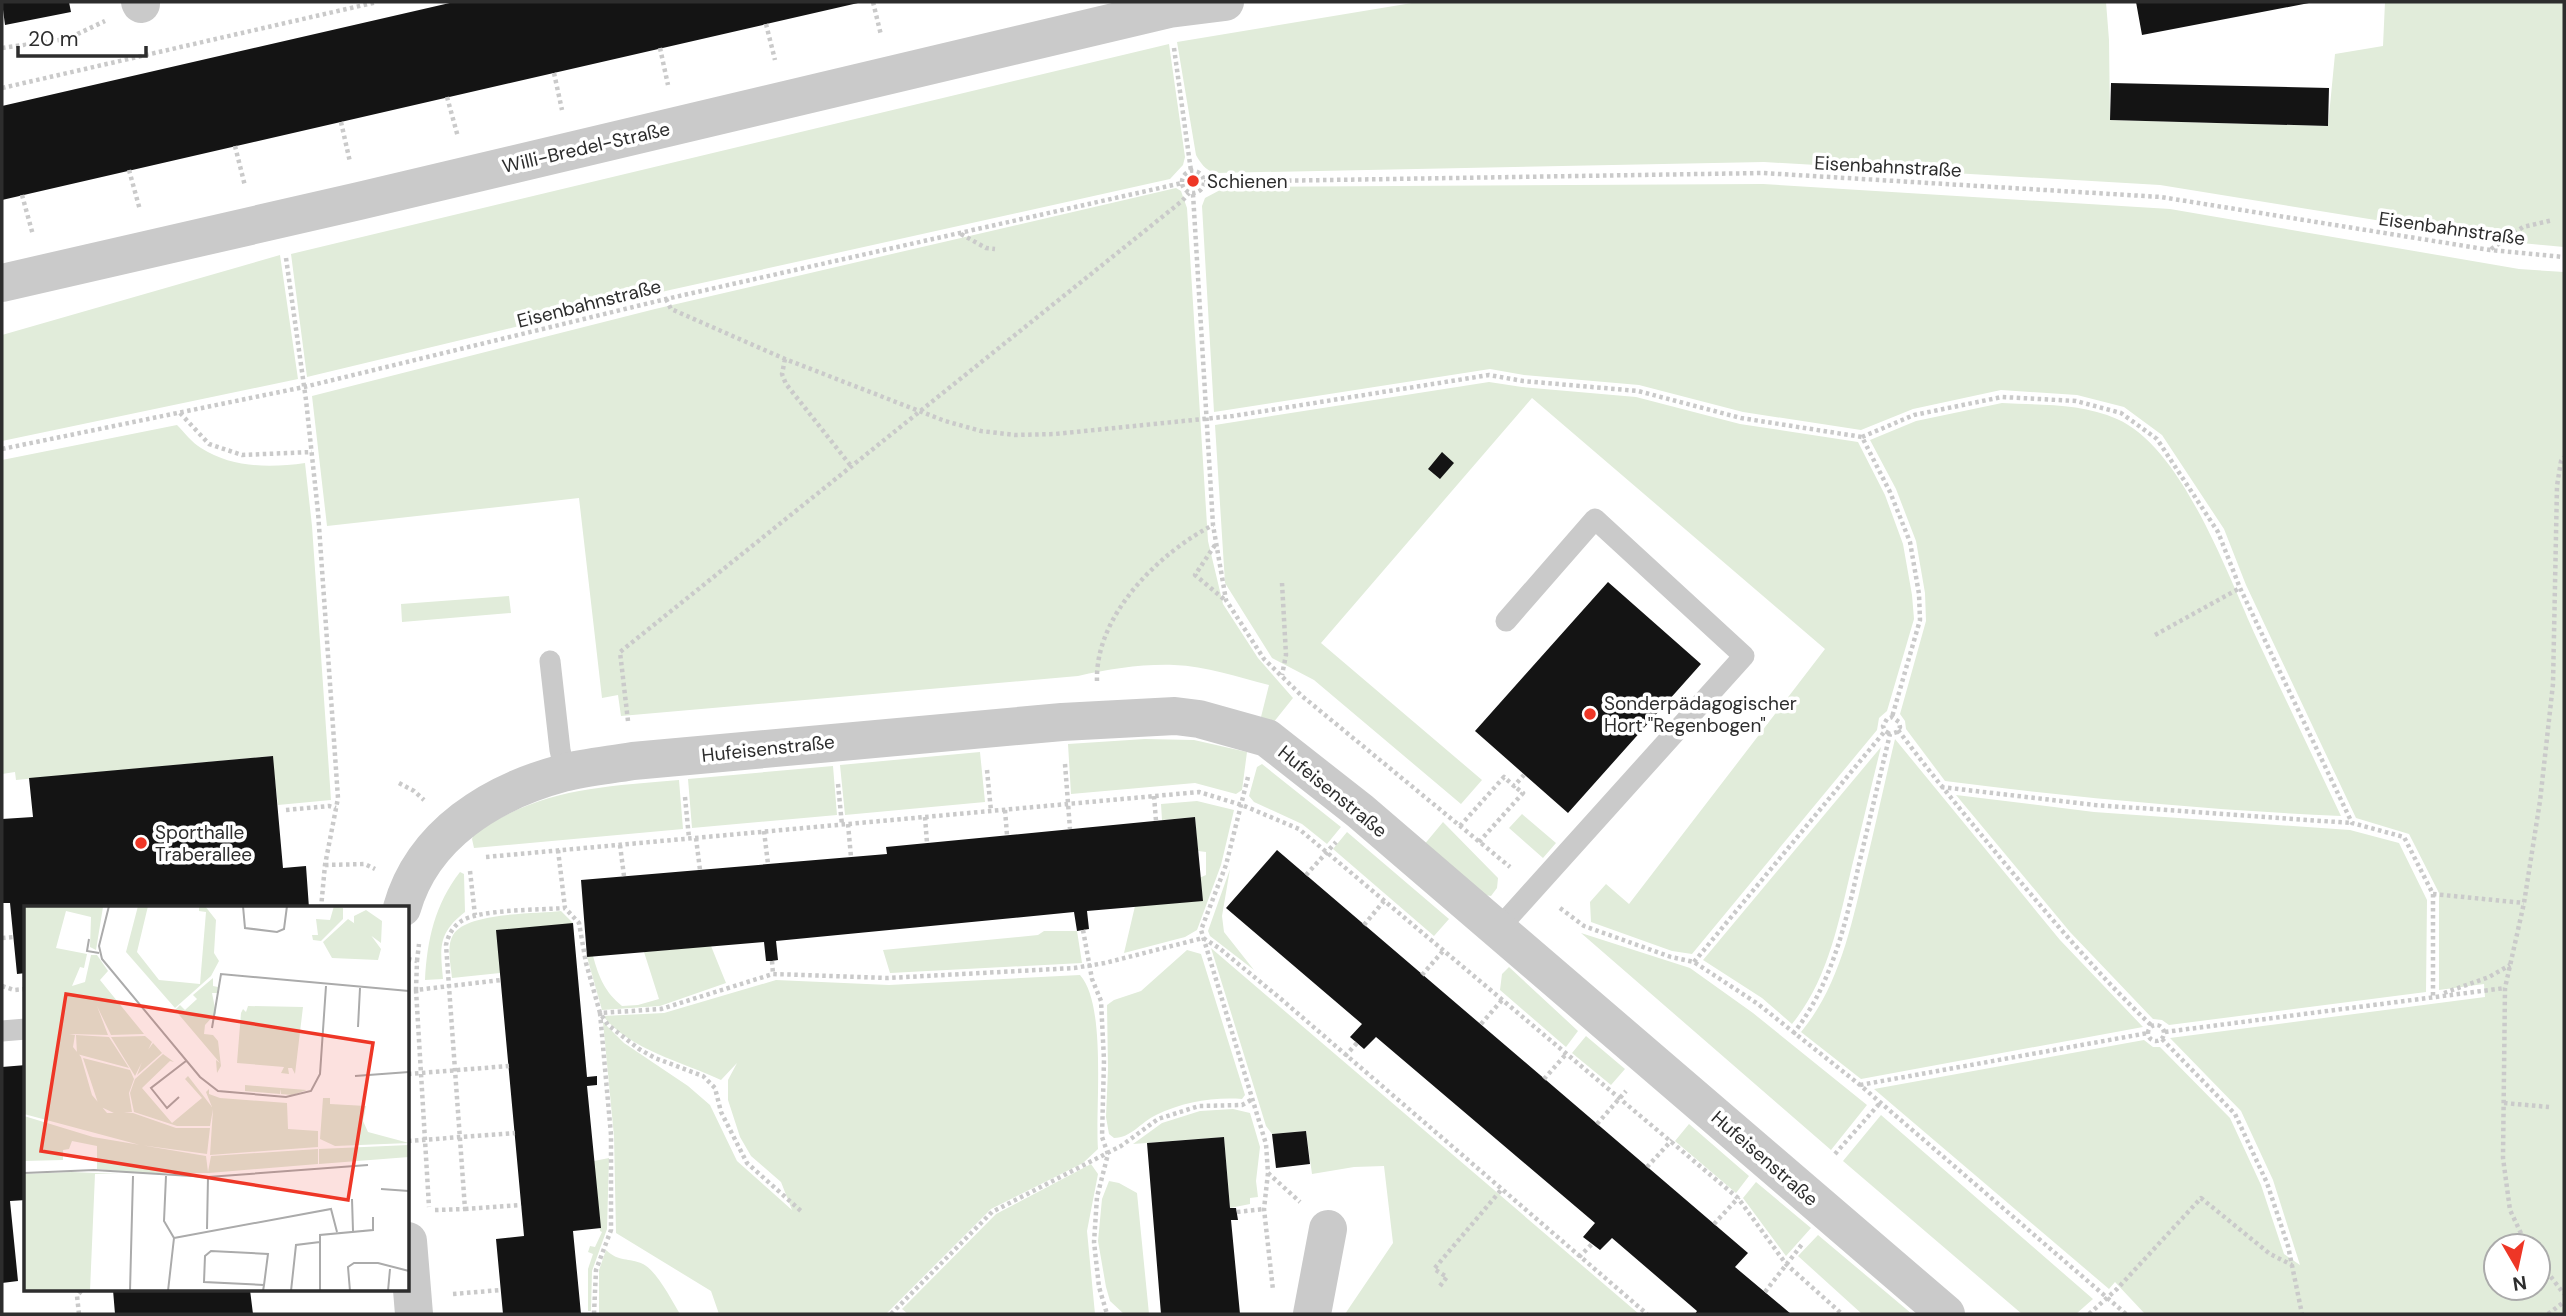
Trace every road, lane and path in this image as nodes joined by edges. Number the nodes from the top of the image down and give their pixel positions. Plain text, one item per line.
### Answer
1 (377, 2) edge
2 (1225, 2) edge
3 (140, 3) edge
4 (1169, 5) edge
5 (2, 48) edge
6 (2, 88) edge
7 (1191, 171) junction
8 (1204, 182) junction
9 (1182, 183) junction
10 (1191, 193) junction
11 (2553, 220) dead end
12 (960, 233) junction
13 (995, 249) dead end
14 (2490, 250) junction
15 (2564, 257) edge
16 (288, 276) dead end
17 (2, 283) edge
18 (666, 299) junction
19 (785, 359) junction
20 (304, 387) junction
21 (180, 412) junction
22 (919, 412) junction
23 (1207, 419) junction
24 (1862, 437) junction
25 (2, 449) edge
26 (312, 452) junction
27 (2564, 457) edge
28 (851, 466) junction
29 (1213, 525) junction
30 (1215, 544) junction
31 (1282, 583) dead end
32 (2241, 588) junction
33 (1226, 600) junction
34 (1506, 621) dead end
35 (2155, 635) dead end
36 (550, 661) dead end
37 (1282, 676) junction
38 (624, 689) dead end
39 (1892, 717) junction
40 (1099, 720) junction
41 (1062, 722) junction
42 (1898, 730) junction
43 (1888, 732) junction
44 (565, 772) junction
45 (1524, 775) dead end
46 (399, 783) dead end
47 (1514, 786) junction
48 (1941, 787) junction
49 (1154, 796) junction
50 (425, 800) dead end
51 (1068, 804) junction
52 (1242, 805) junction
53 (336, 808) junction
54 (286, 810) dead end
55 (1005, 810) junction
56 (925, 817) junction
57 (1156, 821) dead end
58 (2351, 823) junction
59 (848, 824) junction
60 (1460, 826) junction
61 (1070, 829) dead end
62 (764, 831) junction
63 (1007, 835) dead end
64 (696, 838) junction
65 (1479, 842) junction
66 (927, 843) dead end
67 (620, 845) junction
68 (558, 850) junction
69 (1327, 853) junction
70 (482, 857) dead end
71 (851, 858) dead end
72 (469, 859) dead end
73 (768, 864) dead end
74 (325, 865) junction
75 (700, 870) dead end
76 (383, 873) dead end
77 (1306, 875) dead end
78 (624, 876) dead end
79 (1536, 888) junction
80 (2433, 894) junction
81 (1384, 901) junction
82 (2524, 904) junction
83 (321, 906) edge
84 (403, 906) edge
85 (565, 908) junction
86 (475, 915) junction
87 (1364, 925) dead end
88 (1584, 926) dead end
89 (1499, 928) junction
90 (1083, 930) dead end
91 (14, 937) dead end
92 (2, 938) edge
93 (1203, 938) junction
94 (1443, 951) junction
95 (410, 959) edge
96 (772, 961) dead end
97 (1694, 962) junction
98 (2510, 965) junction
99 (1090, 966) junction
100 (773, 974) junction
101 (1422, 975) dead end
102 (501, 980) dead end
103 (2, 986) edge
104 (449, 986) junction
105 (2505, 988) junction
106 (24, 989) edge
107 (415, 990) junction
108 (2433, 997) junction
109 (1503, 999) junction
110 (600, 1013) junction
111 (1481, 1024) dead end
112 (2152, 1026) junction
113 (24, 1029) edge
114 (2, 1031) edge
115 (2165, 1032) junction
116 (2148, 1033) junction
117 (1793, 1034) junction
118 (2162, 1039) junction
119 (1357, 1043) dead end
120 (1566, 1053) junction
121 (1345, 1056) junction
122 (509, 1066) dead end
123 (455, 1070) junction
124 (420, 1073) junction
125 (410, 1074) edge
126 (1544, 1079) dead end
127 (597, 1080) dead end
128 (606, 1080) junction
129 (1860, 1085) junction
130 (1620, 1098) junction
131 (1251, 1100) junction
132 (1880, 1103) junction
133 (2504, 1103) junction
134 (2549, 1107) dead end
135 (1597, 1124) dead end
136 (514, 1133) dead end
137 (460, 1137) junction
138 (424, 1140) junction
139 (410, 1141) edge
140 (1671, 1141) junction
141 (1108, 1154) junction
142 (1835, 1154) dead end
143 (1647, 1167) dead end
144 (1268, 1172) junction
145 (1501, 1190) junction
146 (1738, 1198) junction
147 (521, 1205) dead end
148 (465, 1209) junction
149 (1264, 1209) junction
150 (802, 1211) dead end
151 (1237, 1212) dead end
152 (1714, 1224) dead end
153 (1328, 1229) joint
154 (2521, 1232) edge
155 (1592, 1244) dead end
156 (1579, 1256) junction
157 (1786, 1264) junction
158 (410, 1265) edge
159 (2292, 1265) junction
160 (2552, 1278) edge
161 (1440, 1286) dead end
162 (80, 1292) edge
163 (1765, 1292) dead end
164 (2564, 1294) edge
165 (2109, 1297) junction
166 (1274, 1301) dead end
167 (2564, 1302) edge
168 (893, 1312) edge
169 (79, 1314) edge
170 (414, 1314) edge
171 (594, 1314) edge
172 (901, 1314) edge
173 (1107, 1314) edge
174 (1312, 1314) edge
175 (1647, 1314) edge
176 (1842, 1314) edge
177 (1946, 1314) edge
178 (2090, 1314) edge
179 (2126, 1314) edge
180 (2302, 1314) edge
181 (2548, 1314) edge

1 - 6 path
2 - 4 street, Willi-Bredel-Straße
3 - 5 path
4 - 7 path
4 - 17 street, Willi-Bredel-Straße
7 - 8 path
7 - 9 path
8 - 10 path
8 - 14 path, Eisenbahnstraße
9 - 10 path
9 - 12 path, Eisenbahnstraße
10 - 22 path
10 - 23 path
11 - 14 path
12 - 13 path
12 - 18 path, Eisenbahnstraße
14 - 15 path, Eisenbahnstraße
16 - 20 path
18 - 19 path
18 - 20 path, Eisenbahnstraße
19 - 22 path
19 - 28 path
20 - 21 path, Eisenbahnstraße
20 - 26 path
21 - 25 path, Eisenbahnstraße
21 - 26 path
22 - 23 path
22 - 28 path
23 - 24 path
23 - 29 path
24 - 32 path
24 - 39 path
26 - 53 path
27 - 82 path
28 - 38 path
29 - 30 path
29 - 40 path
30 - 33 path
30 - 33 path
31 - 37 path
32 - 35 path
32 - 58 path
33 - 37 path
34 - 79 lane
36 - 44 lane
37 - 60 path
39 - 42 path
39 - 43 path
40 - 41 street, Hufeisenstraße
40 - 89 street, Hufeisenstraße
41 - 44 street, Hufeisenstraße
41 - 51 path
42 - 43 path
42 - 48 path
43 - 97 path
43 - 117 path
44 - 84 street, Hufeisenstraße
45 - 47 path
46 - 50 path
47 - 60 path
47 - 65 path
48 - 58 path
48 - 112 path
49 - 51 path
49 - 52 path
49 - 57 path
51 - 55 path
51 - 61 path
52 - 69 path
52 - 93 path
53 - 54 path
53 - 74 path
55 - 56 path
55 - 63 path
56 - 59 path
56 - 66 path
58 - 80 path
59 - 62 path
59 - 71 path
60 - 65 path
62 - 64 path
62 - 73 path
64 - 67 path
64 - 75 path
65 - 79 path
67 - 68 path
67 - 78 path
68 - 70 path
68 - 85 path
69 - 77 path
69 - 81 path
72 - 86 path
74 - 76 path
74 - 83 path
79 - 89 lane
80 - 82 path
80 - 108 path
81 - 87 path
81 - 94 path
82 - 98 path
85 - 86 path
85 - 110 path
86 - 104 path
88 - 97 path
89 - 177 street, Hufeisenstraße
90 - 99 path
91 - 92 path
93 - 99 path
93 - 121 path
93 - 131 path
94 - 101 path
94 - 109 path
95 - 107 path
96 - 100 path
97 - 117 path
98 - 105 path
98 - 108 path
99 - 100 path
99 - 141 path
100 - 110 path
102 - 104 path
103 - 106 path
104 - 107 path
104 - 123 path
105 - 108 path
105 - 133 path
107 - 124 path
108 - 115 path
109 - 111 path
109 - 120 path
110 - 128 path
110 - 150 path
112 - 115 path
112 - 116 path
113 - 114 lane
115 - 118 path
116 - 118 path
116 - 129 path
117 - 129 path
118 - 159 path
119 - 121 path
120 - 126 path
120 - 130 path
121 - 145 path
122 - 123 path
123 - 124 path
123 - 137 path
124 - 125 path
124 - 138 path
127 - 128 path
128 - 171 path
129 - 132 path
130 - 135 path
130 - 140 path
131 - 141 path
131 - 144 path
132 - 142 path
132 - 165 path
133 - 134 path
133 - 154 path
136 - 137 path
137 - 138 path
137 - 148 path
138 - 139 path
138 - 148 path
140 - 143 path
140 - 146 path
141 - 168 path
141 - 173 path
144 - 149 path
144 - 153 path
145 - 156 path
145 - 161 path
146 - 152 path
146 - 157 path
147 - 148 path
149 - 151 path
149 - 166 path
153 - 174 street
155 - 156 path
156 - 175 path
157 - 163 path
157 - 176 path
158 - 170 street
159 - 165 path
159 - 180 path
160 - 164 path
162 - 169 path
165 - 178 path
165 - 179 path
167 - 181 path
168 - 172 path

